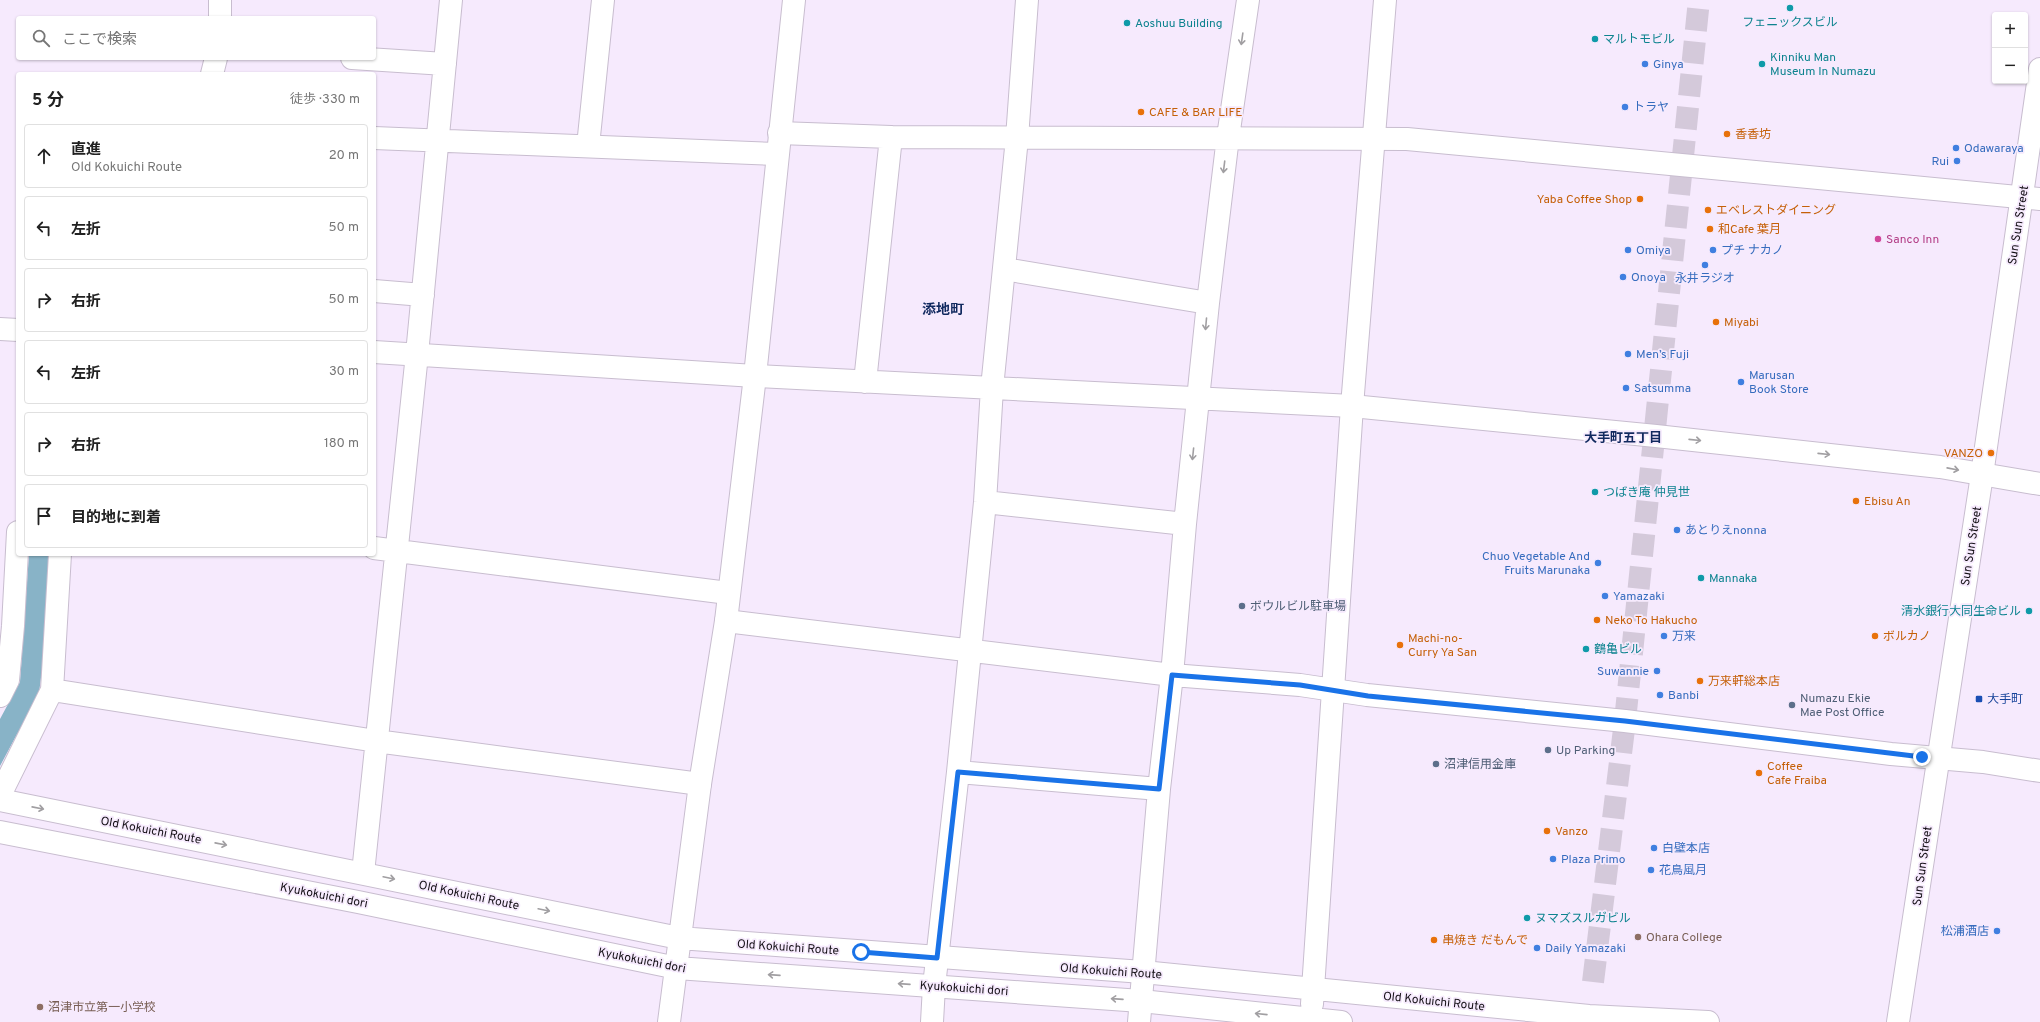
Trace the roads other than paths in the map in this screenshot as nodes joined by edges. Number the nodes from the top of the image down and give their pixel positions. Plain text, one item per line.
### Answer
1 (220, 0) edge
2 (451, 0) edge
3 (603, 0) edge
4 (794, 0) edge
5 (1027, 0) edge
6 (1248, 0) edge
7 (1385, 0) edge
8 (220, 16) edge
9 (216, 60) edge
10 (376, 60) edge
11 (445, 64) junction
12 (2040, 69) edge
13 (212, 72) edge
14 (891, 137) junction
15 (1228, 137) junction
16 (1374, 137) junction
17 (376, 138) edge
18 (1018, 138) junction
19 (438, 142) junction
20 (778, 144) junction
21 (588, 146) junction
22 (2031, 198) edge
23 (1004, 269) junction
24 (376, 291) edge
25 (423, 295) junction
26 (1208, 303) junction
27 (0, 329) edge
28 (16, 330) edge
29 (376, 352) edge
30 (417, 354) junction
31 (755, 376) junction
32 (865, 382) junction
33 (992, 388) junction
34 (1199, 397) junction
35 (1352, 406) junction
36 (1982, 475) junction
37 (2040, 484) edge
38 (985, 502) junction
39 (1185, 524) junction
40 (12, 533) edge
41 (376, 548) edge
42 (396, 551) junction
43 (60, 556) edge
44 (728, 593) junction
45 (726, 621) junction
46 (969, 649) junction
47 (1172, 675) junction
48 (52, 690) junction
49 (1334, 690) junction
50 (0, 696) edge
51 (376, 741) junction
52 (1937, 759) junction
53 (2040, 770) edge
54 (958, 772) junction
55 (700, 784) junction
56 (1159, 789) junction
57 (0, 795) edge
58 (0, 800) edge
59 (0, 832) edge
60 (363, 873) junction
61 (679, 938) junction
62 (937, 958) junction
63 (677, 968) junction
64 (1143, 972) junction
65 (934, 986) junction
66 (1313, 989) junction
67 (1141, 1001) junction
68 (1310, 1021) edge
69 (669, 1022) edge
70 (932, 1022) edge
71 (1139, 1022) edge
72 (1341, 1022) edge
73 (1708, 1022) edge
74 (1898, 1022) edge

1 - 8 street
2 - 11 street
3 - 21 street
4 - 20 street
5 - 18 street
6 -> 15 street
7 - 16 street
9 - 13 street
10 - 11 street
11 - 19 street
12 - 22 street, Sun Sun Street
14 - 18 street
14 - 20 street
14 - 32 street
15 - 16 street
15 - 18 street
15 -> 26 street
16 - 22 street
16 - 35 street
17 - 19 street
18 - 23 street
19 - 21 street
19 - 25 street
20 - 21 street
20 - 31 street
22 - 36 street, Sun Sun Street
23 - 26 street
23 - 33 street
24 - 25 street
25 - 30 street
26 -> 34 street
27 - 28 street
29 - 30 street
30 - 31 street
30 - 42 street
31 - 32 street
31 - 44 street
32 - 33 street
33 - 34 street
33 - 38 street
34 - 35 street
34 -> 39 street
35 -> 36 street
35 - 49 street
36 - 37 street
36 - 52 street, Sun Sun Street
38 - 39 street
38 - 46 street
39 - 47 street
40 - 50 street
41 - 42 street
42 - 44 street
42 - 51 street
43 - 48 street
44 - 45 street
45 - 46 street
45 - 55 street
46 - 47 street
46 - 54 street
47 - 49 street
47 - 56 street
48 - 51 street
48 - 57 street
49 - 52 street
49 - 66 street
51 - 55 street
51 - 60 street
52 - 53 street
52 - 74 street, Sun Sun Street
54 - 56 street
54 - 62 street
55 - 61 street
56 - 64 street
58 -> 60 street, Old Kokuichi Route
59 - 63 street, Kyukokuichi dori
60 -> 61 street, Old Kokuichi Route
61 - 62 street, Old Kokuichi Route
61 - 63 street
62 - 64 street, Old Kokuichi Route
62 - 65 street
65 -> 63 street, Kyukokuichi dori
63 - 69 street
64 - 66 street, Old Kokuichi Route
64 - 67 street
67 -> 65 street, Kyukokuichi dori
65 - 70 street
66 - 68 street
66 - 73 street, Old Kokuichi Route
68 -> 67 street, Kyukokuichi dori
67 - 71 street
68 - 72 street, Kyukokuichi dori

